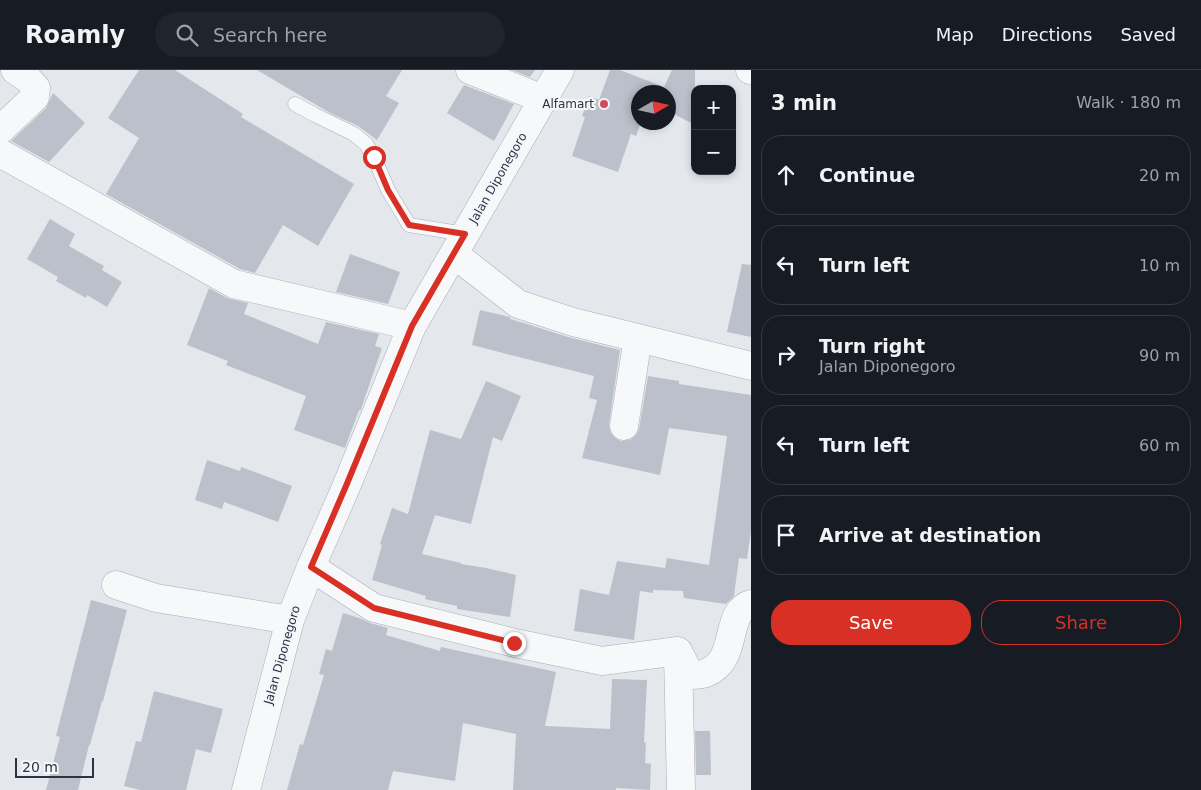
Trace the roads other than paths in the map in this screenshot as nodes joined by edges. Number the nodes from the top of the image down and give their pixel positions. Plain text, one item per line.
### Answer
1 (14, 70) edge
2 (470, 70) edge
3 (560, 70) edge
4 (543, 99) junction
5 (295, 104) dead end
6 (0, 130) edge
7 (0, 153) edge
8 (460, 244) junction
9 (412, 326) junction
10 (638, 338) junction
11 (751, 366) edge
12 (624, 426) dead end
13 (311, 567) junction
14 (116, 585) dead end
15 (750, 601) edge
16 (290, 620) junction
17 (678, 651) junction
18 (246, 790) edge
19 (680, 790) edge

1 - 6 street
2 - 4 street
3 - 4 street, Jalan Diponegoro
4 - 8 street, Jalan Diponegoro
5 - 8 lane
7 - 9 street
8 - 9 street, Jalan Diponegoro
8 - 10 street
9 - 13 street, Jalan Diponegoro
10 - 11 street
10 - 12 street
13 - 16 street, Jalan Diponegoro
13 - 17 street
14 - 16 street
15 - 17 street
16 - 18 street, Jalan Diponegoro
17 - 19 street

